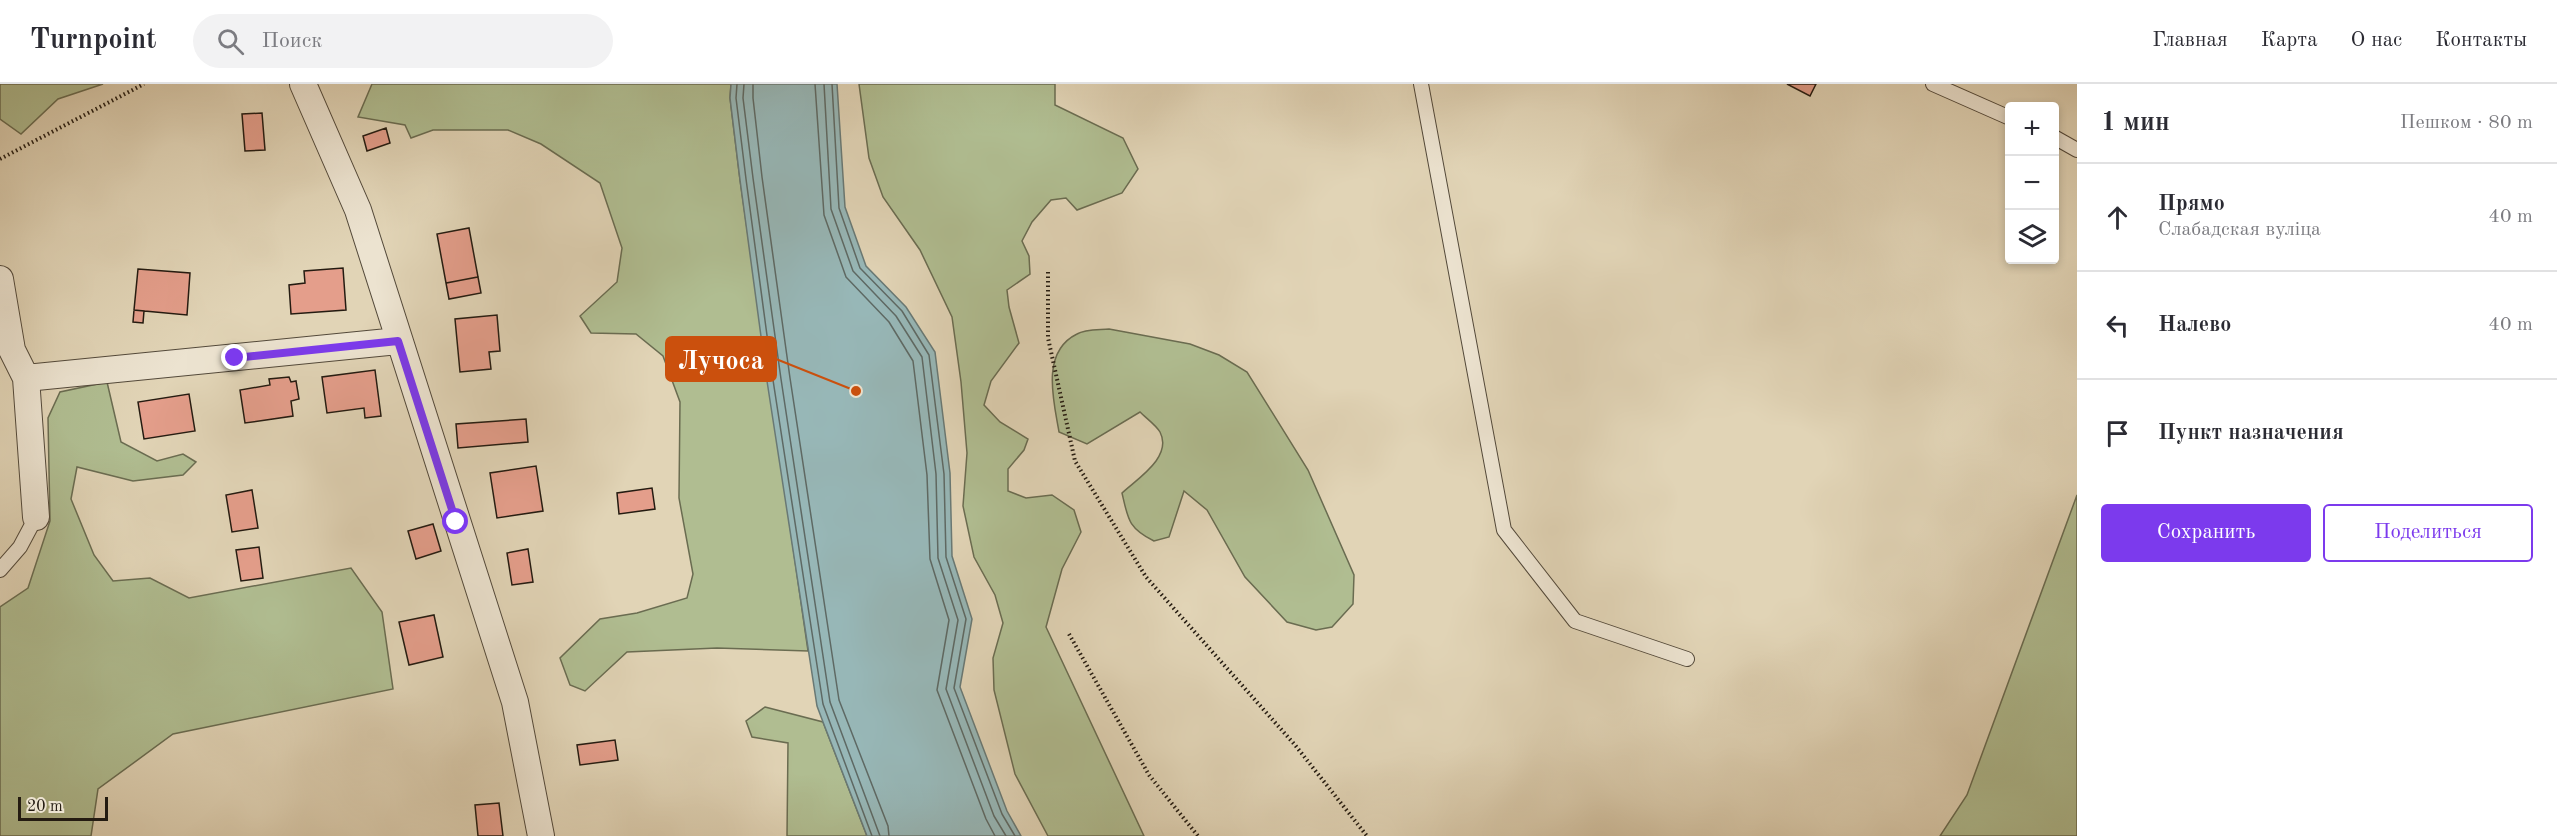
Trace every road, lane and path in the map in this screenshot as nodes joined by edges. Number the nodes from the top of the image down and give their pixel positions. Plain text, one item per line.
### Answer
1 (144, 84) edge
2 (303, 84) edge
3 (1420, 84) edge
4 (1932, 84) edge
5 (2005, 116) edge
6 (2059, 139) edge
7 (2077, 150) edge
8 (0, 159) edge
9 (1048, 272) dead end
10 (0, 279) edge
11 (398, 341) junction
12 (26, 378) junction
13 (36, 517) joint
14 (0, 570) edge
15 (1069, 634) dead end
16 (1688, 659) dead end
17 (540, 836) edge
18 (1198, 836) edge
19 (1367, 836) edge

1 - 8 path
2 - 11 street
3 - 16 lane
4 - 5 lane
6 - 7 lane
9 - 19 path
10 - 12 street
11 - 12 street
11 - 17 street
12 - 13 street
13 - 14 lane
15 - 18 path

